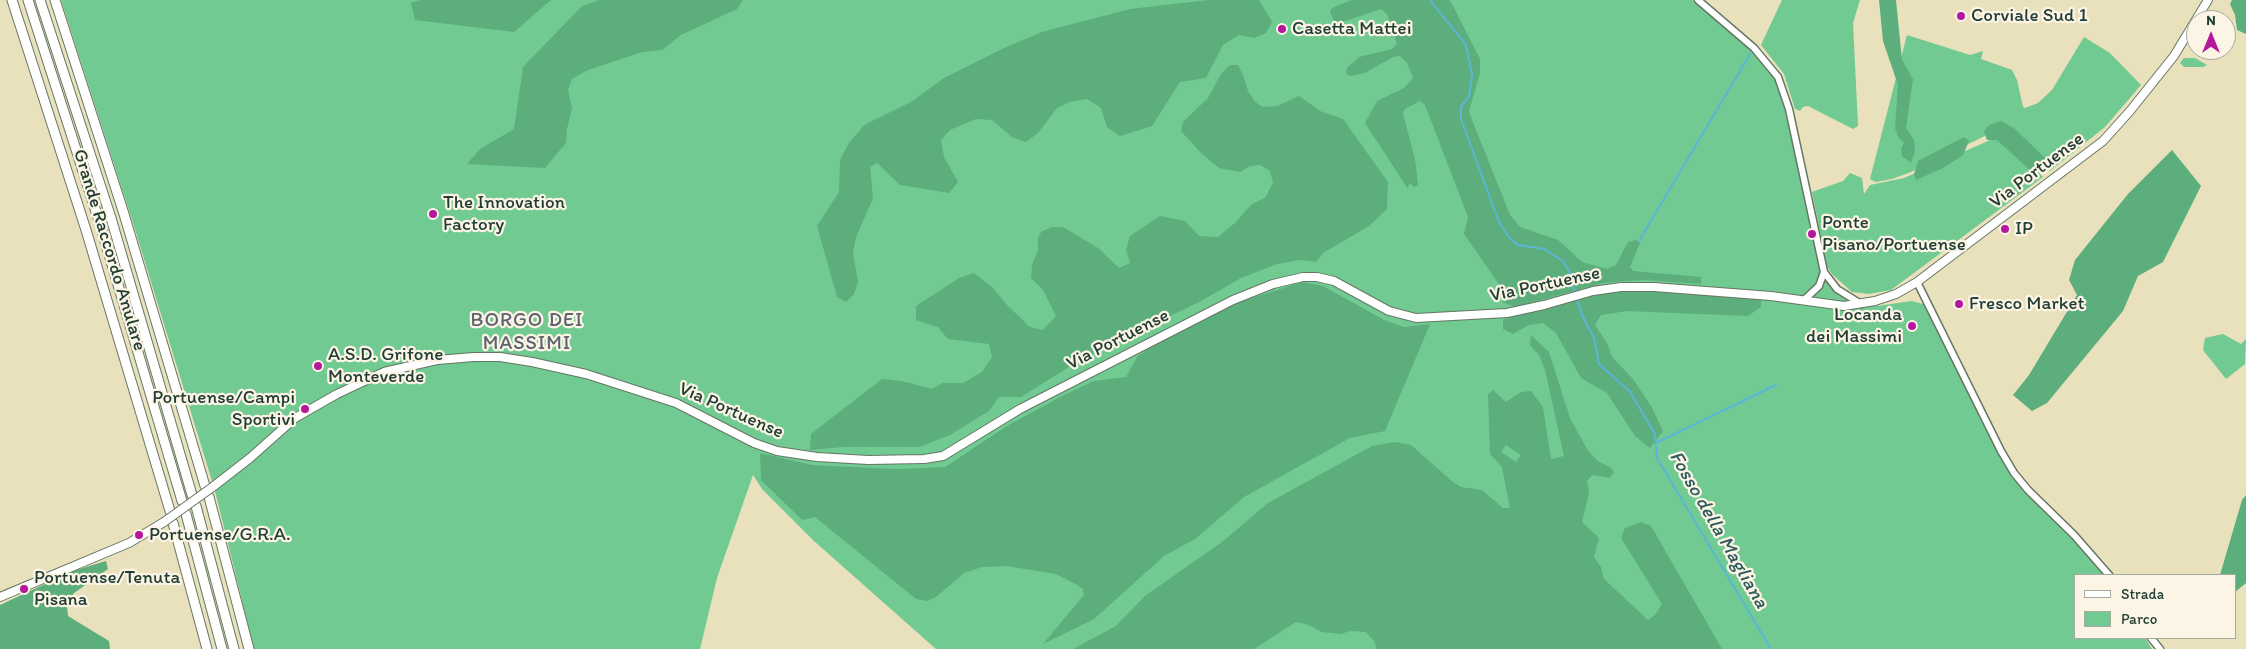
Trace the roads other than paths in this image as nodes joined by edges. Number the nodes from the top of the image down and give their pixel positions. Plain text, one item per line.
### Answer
1 (12, 0) edge
2 (28, 0) edge
3 (40, 0) edge
4 (55, 0) edge
5 (1698, 0) edge
6 (2208, 0) edge
7 (1824, 272) junction
8 (1917, 282) junction
9 (1804, 300) junction
10 (1862, 304) junction
11 (210, 486) junction
12 (192, 495) dead end
13 (209, 497) dead end
14 (182, 501) dead end
15 (196, 506) dead end
16 (170, 511) dead end
17 (186, 514) dead end
18 (169, 522) junction
19 (2108, 574) edge
20 (0, 597) edge
21 (2152, 639) edge
22 (207, 649) edge
23 (222, 649) edge
24 (234, 649) edge
25 (249, 649) edge
26 (2160, 649) edge

1 - 16 highway, Grande Raccordo Anulare
2 - 14 highway, Grande Raccordo Anulare
3 - 12 highway, Grande Raccordo Anulare
4 - 11 highway, Grande Raccordo Anulare
5 - 7 street
6 - 8 main road, Via Portuense
7 - 9 street
7 - 10 street
8 - 10 main road, Via Portuense
8 - 19 street
9 - 10 main road, Via Portuense
9 - 11 main road, Via Portuense
11 - 18 main road, Via Portuense, bridge
13 - 25 highway
15 - 24 highway
17 - 23 highway
18 - 20 main road, Via Portuense
18 - 22 highway
21 - 26 street

